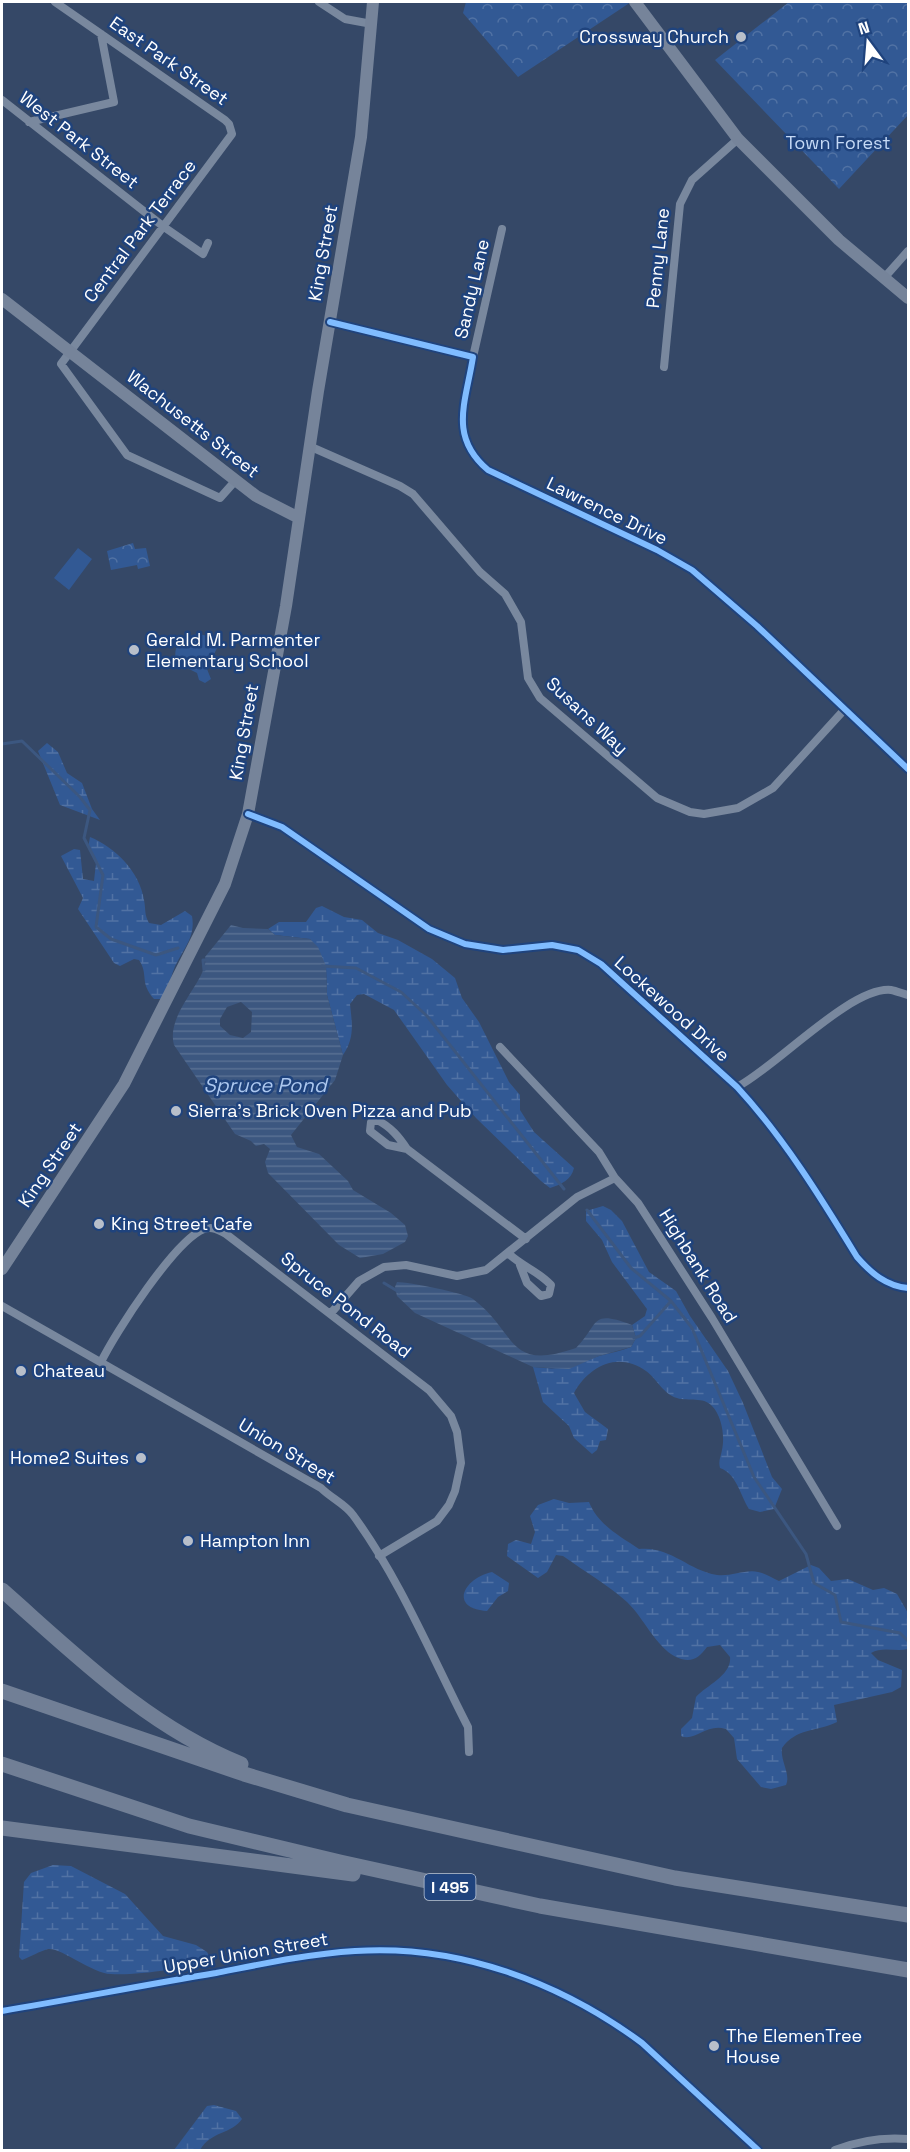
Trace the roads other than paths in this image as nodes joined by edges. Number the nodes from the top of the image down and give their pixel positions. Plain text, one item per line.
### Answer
1 (55, 2) edge
2 (319, 2) edge
3 (373, 2) edge
4 (635, 2) edge
5 (372, 24) junction
6 (101, 34) junction
7 (2, 100) edge
8 (29, 122) junction
9 (231, 129) joint
10 (738, 139) junction
11 (164, 227) junction
12 (502, 228) dead end
13 (208, 243) dead end
14 (909, 252) edge
15 (884, 278) junction
16 (909, 298) edge
17 (2, 299) edge
18 (330, 322) junction
19 (70, 351) junction
20 (473, 357) junction
21 (663, 367) dead end
22 (309, 446) junction
23 (236, 480) junction
24 (299, 518) junction
25 (844, 710) junction
26 (909, 769) edge
27 (248, 814) junction
28 (909, 995) edge
29 (500, 1047) dead end
30 (737, 1087) junction
31 (407, 1149) dead end
32 (615, 1178) junction
33 (526, 1239) junction
34 (509, 1254) junction
35 (520, 1265) dead end
36 (2, 1269) edge
37 (909, 1288) edge
38 (2, 1305) edge
39 (331, 1313) junction
40 (101, 1362) junction
41 (837, 1526) dead end
42 (379, 1556) junction
43 (2, 1590) edge
44 (2, 1691) edge
45 (469, 1752) dead end
46 (2, 1764) edge
47 (347, 1805) junction
48 (2, 1828) edge
49 (442, 1885) junction
50 (909, 1916) edge
51 (909, 1970) edge
52 (2, 2011) edge
53 (909, 2139) edge
54 (758, 2151) edge
55 (835, 2151) edge

1 - 6 street, East Park Street
2 - 5 street
3 - 5 main road, King Street
4 - 10 main road
5 - 18 main road, King Street
6 - 8 street
6 - 9 street, East Park Street
7 - 8 street, West Park Street
8 - 11 street, West Park Street
9 - 11 street, Central Park Terrace
10 - 15 main road
10 - 21 street, Penny Lane
11 - 13 street, West Park Street
11 - 19 street, Central Park Terrace
12 - 20 street, Sandy Lane
14 - 15 street
15 - 16 main road
17 - 19 main road, Wachusetts Street
18 - 20 street
18 - 22 main road, King Street
19 - 23 main road, Wachusetts Street
19 - 23 street
20 - 25 street, Lawrence Drive
22 - 24 main road, King Street
22 - 25 street, Susans Way
23 - 24 main road, Wachusetts Street
24 - 27 main road, King Street
25 - 26 street, Lawrence Drive
27 - 30 street, Lockewood Drive
27 - 36 main road, King Street
28 - 30 street
29 - 32 street, Highbank Road
30 - 37 street, Lockewood Drive
31 - 33 street
32 - 33 street
32 - 41 street, Highbank Road
33 - 34 street
34 - 35 street
34 - 39 street
38 - 40 street, Union Street
39 - 40 street, Spruce Pond Road
39 - 42 street, Spruce Pond Road
40 - 42 street, Union Street
42 - 45 street, Union Street
43 - 47 highway
44 - 47 highway
46 - 49 highway, I 495
47 - 50 highway
48 - 49 highway
49 - 51 highway, I 495
52 - 54 street, Upper Union Street
53 - 55 street

